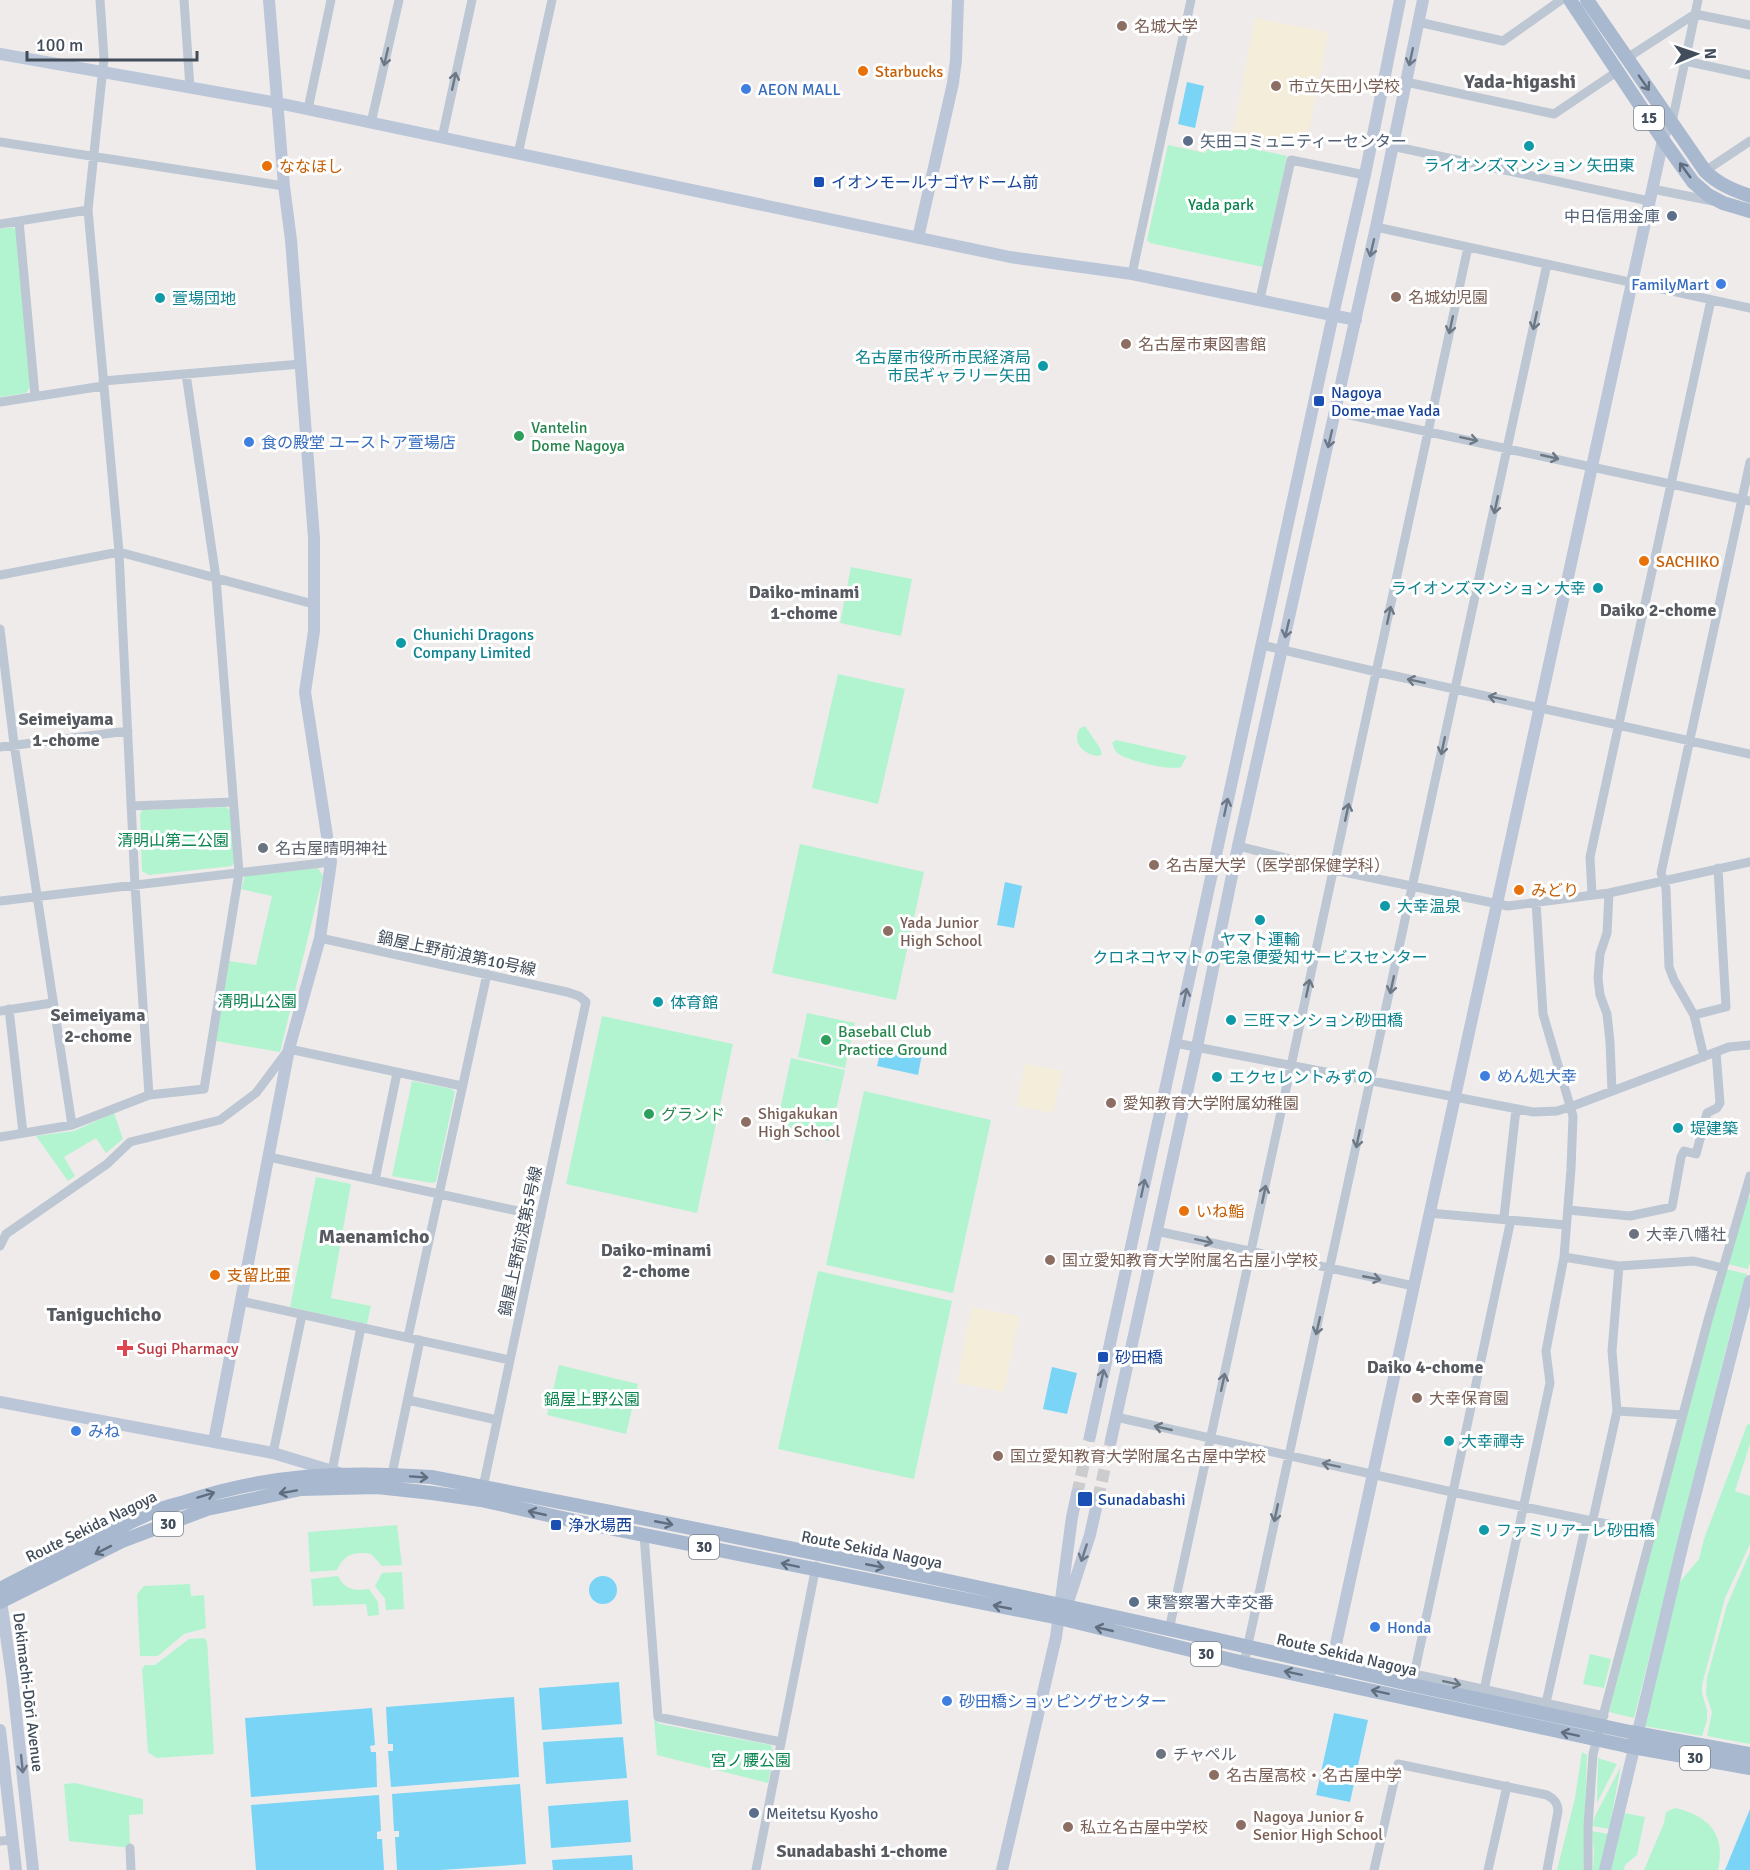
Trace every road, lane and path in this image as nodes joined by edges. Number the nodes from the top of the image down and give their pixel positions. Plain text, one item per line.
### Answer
1 (100, 0) edge
2 (184, 0) edge
3 (269, 0) edge
4 (331, 0) edge
5 (399, 0) edge
6 (472, 0) edge
7 (552, 0) edge
8 (957, 0) edge
9 (1191, 0) edge
10 (1400, 0) edge
11 (1423, 0) edge
12 (1561, 0) edge
13 (1570, 0) edge
14 (1587, 0) edge
15 (1698, 0) edge
16 (1695, 14) junction
17 (1418, 22) junction
18 (1750, 26) edge
19 (0, 54) edge
20 (1627, 58) junction
21 (1685, 61) junction
22 (1617, 71) junction
23 (103, 72) junction
24 (1750, 75) edge
25 (1406, 82) junction
26 (190, 87) junction
27 (278, 103) junction
28 (308, 110) junction
29 (1672, 122) junction
30 (371, 123) junction
31 (442, 138) junction
32 (1663, 140) junction
33 (1750, 141) edge
34 (0, 142) edge
35 (1392, 146) junction
36 (518, 154) junction
37 (94, 156) junction
38 (1706, 171) junction
39 (1365, 175) junction
40 (284, 186) junction
41 (1650, 195) junction
42 (1750, 196) edge
43 (1730, 205) junction
44 (88, 210) junction
45 (1750, 211) edge
46 (20, 221) junction
47 (0, 224) edge
48 (1376, 227) junction
49 (918, 238) junction
50 (1468, 247) junction
51 (1547, 264) junction
52 (1132, 274) junction
53 (1632, 282) junction
54 (1260, 299) junction
55 (1711, 300) junction
56 (1750, 308) edge
57 (1333, 315) junction
58 (1356, 320) junction
59 (301, 364) junction
60 (186, 374) junction
61 (103, 383) junction
62 (35, 396) junction
63 (0, 402) edge
64 (1336, 412) junction
65 (1429, 431) junction
66 (1508, 448) junction
67 (1750, 462) edge
68 (1592, 467) junction
69 (1671, 485) junction
70 (1746, 500) edge
71 (119, 552) junction
72 (0, 574) edge
73 (216, 578) junction
74 (313, 603) junction
75 (0, 629) edge
76 (1262, 645) junction
77 (1283, 650) junction
78 (1377, 672) junction
79 (1456, 689) junction
80 (1539, 707) junction
81 (1619, 724) junction
82 (128, 731) junction
83 (1690, 740) junction
84 (14, 744) junction
85 (0, 747) edge
86 (1750, 754) edge
87 (233, 802) junction
88 (131, 806) junction
89 (1238, 846) junction
90 (332, 862) junction
91 (1750, 862) edge
92 (1718, 868) junction
93 (1334, 870) junction
94 (239, 873) junction
95 (1663, 880) junction
96 (135, 885) junction
97 (1413, 886) junction
98 (1609, 893) junction
99 (1592, 894) junction
100 (38, 897) junction
101 (0, 901) edge
102 (1536, 902) junction
103 (1496, 905) junction
104 (320, 938) junction
105 (487, 975) junction
106 (586, 1002) joint
107 (52, 1003) junction
108 (4, 1010) edge
109 (1694, 1015) junction
110 (1175, 1043) junction
111 (1750, 1046) edge
112 (1197, 1047) junction
113 (289, 1049) junction
114 (1716, 1053) junction
115 (1704, 1057) junction
116 (1292, 1065) junction
117 (397, 1073) junction
118 (1371, 1082) junction
119 (462, 1086) junction
120 (1612, 1090) junction
121 (149, 1095) junction
122 (1455, 1097) junction
123 (1570, 1107) junction
124 (1516, 1109) junction
125 (72, 1125) junction
126 (23, 1133) junction
127 (0, 1137) edge
128 (269, 1157) junction
129 (1750, 1176) edge
130 (375, 1180) junction
131 (439, 1194) junction
132 (1568, 1210) junction
133 (1429, 1213) junction
134 (541, 1216) junction
135 (1508, 1221) junction
136 (1566, 1225) junction
137 (1156, 1231) junction
138 (0, 1246) edge
139 (1252, 1252) junction
140 (1564, 1257) junction
141 (1619, 1266) junction
142 (1723, 1268) junction
143 (1330, 1269) junction
144 (1750, 1281) edge
145 (1414, 1286) junction
146 (241, 1301) junction
147 (302, 1315) junction
148 (362, 1328) junction
149 (408, 1337) junction
150 (420, 1340) junction
151 (510, 1360) junction
152 (408, 1400) junction
153 (0, 1401) edge
154 (1617, 1411) junction
155 (1683, 1415) junction
156 (1116, 1417) junction
157 (496, 1420) junction
158 (1090, 1436) tunnel mouth
159 (1211, 1439) junction
160 (1111, 1440) tunnel mouth
161 (214, 1441) junction
162 (273, 1453) junction
163 (1289, 1455) junction
164 (337, 1472) junction
165 (392, 1474) junction
166 (1373, 1474) junction
167 (347, 1488) junction
168 (1452, 1492) junction
169 (482, 1494) junction
170 (1077, 1494) tunnel mouth
171 (1098, 1499) tunnel mouth
172 (1523, 1507) junction
173 (1589, 1521) junction
174 (1651, 1533) junction
175 (644, 1535) junction
176 (818, 1554) junction
177 (815, 1570) junction
178 (0, 1596) edge
179 (1062, 1612) junction
180 (1169, 1630) junction
181 (1247, 1648) junction
182 (1332, 1661) junction
183 (1244, 1663) junction
184 (1328, 1681) junction
185 (1412, 1686) junction
186 (1484, 1690) junction
187 (1546, 1703) junction
188 (1604, 1716) junction
189 (0, 1730) edge
190 (1635, 1741) junction
191 (781, 1742) junction
192 (1750, 1754) edge
193 (1750, 1768) edge
194 (1507, 1786) junction
195 (6, 1840) edge
196 (130, 1848) dead end
197 (16, 1870) edge
198 (33, 1870) edge
199 (131, 1870) edge
200 (756, 1870) edge
201 (1002, 1870) edge
202 (1374, 1870) edge
203 (1488, 1870) edge
204 (1547, 1870) edge
205 (1588, 1870) edge
206 (1605, 1870) edge

1 - 23 street
2 - 26 street
3 - 27 street
4 - 28 street
5 -> 30 street
31 -> 6 street
7 - 36 street
8 - 49 street
9 - 52 street
10 - 39 street
11 - 17 street
12 - 17 street
13 - 22 main road, 15
14 - 20 main road, 15
15 - 16 street
16 - 18 street
16 - 20 street
16 - 21 street
17 -> 25 street
19 - 23 street
20 -> 29 main road, 15
21 - 24 street
21 - 29 street
22 - 25 street
22 - 32 main road, 15
23 - 26 street
23 - 37 street
25 - 35 street
26 - 27 street
27 - 28 street
27 - 40 street
28 - 30 street
29 - 32 street
29 - 38 main road, 15
30 - 31 street
31 - 36 street
32 - 41 street
43 -> 32 main road, 15
33 - 38 street
34 - 37 street
35 - 41 street
35 - 48 street
36 - 49 street
37 - 40 street
37 - 44 street
38 - 42 main road, 15
39 - 54 street
39 - 57 street
40 - 59 street
41 - 43 street
41 - 53 street
43 - 45 main road, 15
44 - 46 street
44 - 61 street
46 - 47 street
46 - 62 street
48 - 50 street
48 -> 58 street
49 - 52 street
50 - 51 street
50 -> 65 street
51 - 53 street
51 -> 66 street
52 - 54 street
53 - 55 street
53 - 68 street
54 - 57 street
55 - 56 street
55 - 69 street
57 - 58 street
57 - 76 street
58 - 64 street
59 - 60 street
59 - 74 street
60 - 61 street
60 - 73 street
61 - 62 street
61 - 71 street
62 - 63 street
64 - 65 street
64 -> 77 street
65 -> 66 street
78 -> 65 street
66 -> 68 street
66 -> 79 street
67 - 70 street
68 - 69 street
68 - 80 street
69 - 70 street
69 - 81 street
70 - 83 street
71 - 72 street
71 - 73 street
71 - 82 street
73 - 74 street
73 - 87 street
74 - 90 street
75 - 84 street
76 - 77 street
110 -> 76 street
77 - 78 street
77 - 89 street
79 -> 78 street
93 -> 78 street
80 -> 79 street
79 -> 97 street
80 - 81 street
80 - 103 street
81 - 83 street
81 - 99 street
82 - 84 street
82 - 88 street
83 - 86 street
83 - 95 street
84 - 85 street
84 - 100 street
87 - 88 street
87 - 94 street
88 - 96 street
89 - 93 street
89 - 112 street
90 - 94 street
90 - 104 street
91 - 92 street
92 - 95 street
92 - 109 street
93 - 97 street
116 -> 93 street
94 - 96 street
94 - 121 street
95 - 98 street
95 - 109 street
96 - 100 street
96 - 121 street
97 - 103 street
97 -> 118 street
98 - 99 street
98 - 120 street
99 - 102 street
100 - 101 street
100 - 107 street
102 - 103 street
102 - 123 street
103 - 122 street
104 - 105 street, 鍋屋上野前浪第10号線
104 - 113 street
105 - 106 street, 鍋屋上野前浪第10号線
105 - 119 street
106 - 134 street, 鍋屋上野前浪第5号線
107 - 108 street
107 - 125 street
108 - 126 street
109 - 115 street
110 - 112 street
158 -> 110 street
111 - 114 street
112 - 116 street
112 - 137 street
113 - 117 street
113 - 128 street
113 - 138 street
114 - 115 street
114 - 132 street
115 - 120 street
116 - 118 street
139 -> 116 street
117 - 119 street
117 - 130 street
118 - 122 street
118 -> 143 street
119 - 131 street
120 - 123 street
121 - 125 street
122 - 124 street
122 - 133 street
123 - 124 street
123 - 132 street
124 - 135 street
125 - 126 street
126 - 127 street
128 - 130 street
128 - 146 street
129 - 142 street
130 - 131 street
131 - 134 street
131 - 149 street
132 - 136 street
133 - 135 street
133 - 145 street
134 - 151 street, 鍋屋上野前浪第5号線
135 - 136 street
135 - 168 street
136 - 140 street
137 -> 139 street
137 - 156 street
139 - 143 street
159 -> 139 street
140 - 141 street
140 - 172 street
141 - 142 street
141 - 154 street
142 - 155 street
143 -> 145 street
143 -> 163 street
144 - 190 street
145 - 166 street
146 - 147 street
146 - 161 street
147 - 148 street
147 - 162 street
148 - 149 street
148 - 164 street
149 - 150 street
150 - 151 street
150 - 152 street
151 - 157 street, 鍋屋上野前浪第5号線
152 - 157 street
152 - 165 street
153 - 161 street
154 - 155 street
154 - 173 street
155 - 174 street
159 -> 156 street
156 - 160 street
157 - 169 street, 鍋屋上野前浪第5号線
159 - 163 street
159 - 180 street
161 - 162 street
162 - 164 street
166 -> 163 street
163 -> 181 street
164 - 165 main road, Route Sekida Nagoya / 30
164 - 167 street
178 -> 164 main road, Route Sekida Nagoya / 30
165 -> 169 main road, Route Sekida Nagoya / 30
166 - 168 street
166 - 182 street
167 - 169 main road, Route Sekida Nagoya / 30
167 -> 178 main road, Route Sekida Nagoya / 30
168 - 172 street
168 - 185 street
175 -> 169 main road, Route Sekida Nagoya / 30
169 -> 176 main road, Route Sekida Nagoya / 30
170 - 179 street
171 -> 179 street
172 - 173 street
172 - 186 street
173 - 174 street
173 - 187 street
174 - 188 street
177 -> 175 main road, Route Sekida Nagoya / 30
175 - 191 street
176 - 177 street
176 -> 179 main road, Route Sekida Nagoya / 30
179 -> 177 main road, Route Sekida Nagoya / 30
177 - 191 street
178 -> 198 street, Dekimachi-Dōri Avenue
179 - 180 main road, Route Sekida Nagoya / 30
183 -> 179 main road, Route Sekida Nagoya / 30
179 - 201 street
180 - 181 main road, Route Sekida Nagoya / 30
181 - 182 main road, Route Sekida Nagoya / 30
181 - 183 street
182 - 184 street
182 - 185 main road, Route Sekida Nagoya / 30
184 -> 183 main road, Route Sekida Nagoya / 30
185 -> 184 main road, Route Sekida Nagoya / 30
185 -> 186 street
185 - 190 main road, Route Sekida Nagoya / 30, bridge
186 - 187 street
187 - 188 street
188 - 205 street
189 - 195 street, Dekimachi-Dōri Avenue
190 - 192 main road, Route Sekida Nagoya / 30
190 - 193 main road, Route Sekida Nagoya / 30
190 - 206 street
191 - 200 street
194 - 202 street
194 - 203 street
194 - 204 street
195 - 197 street, Dekimachi-Dōri Avenue
196 - 199 street

